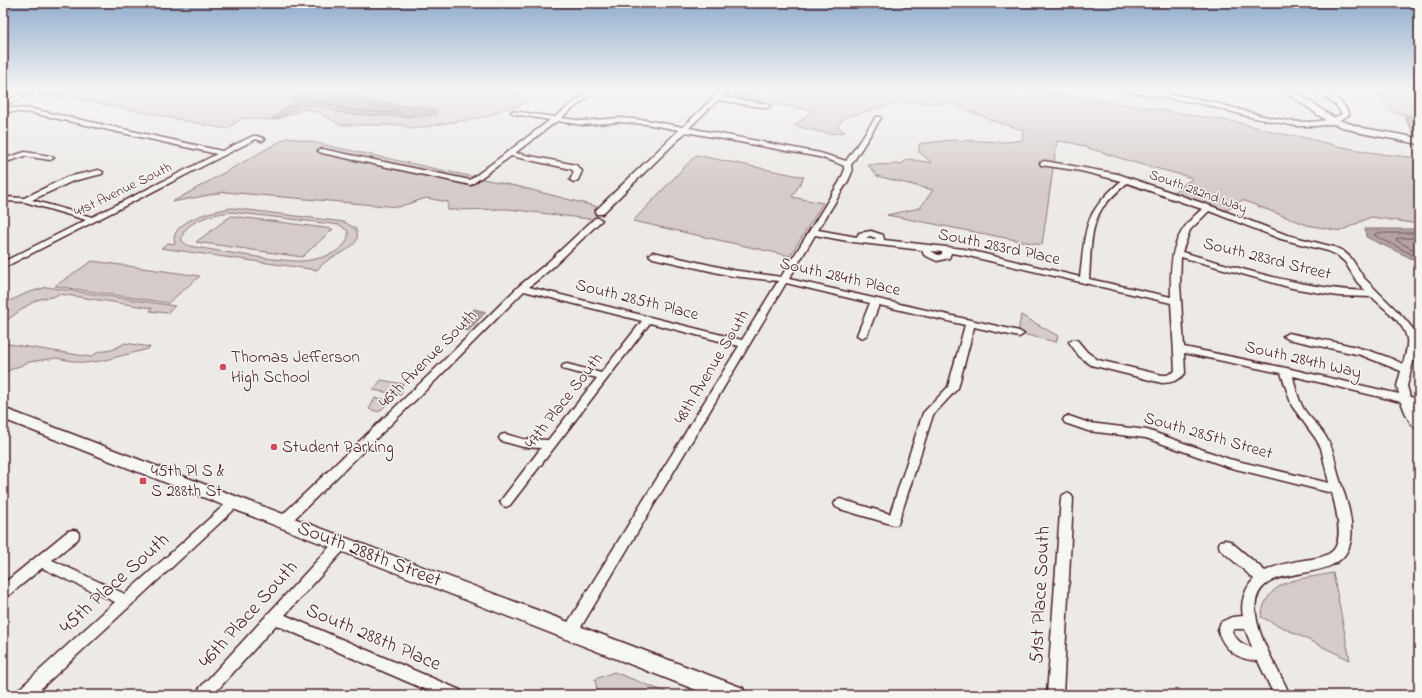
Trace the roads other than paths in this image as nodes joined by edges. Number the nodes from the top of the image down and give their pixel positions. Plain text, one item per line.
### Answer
1 (80, 122) edge
2 (553, 122) edge
3 (573, 122) edge
4 (605, 122) edge
5 (640, 122) edge
6 (693, 122) edge
7 (876, 122) edge
8 (1282, 122) edge
9 (1329, 122) edge
10 (1335, 122) edge
11 (685, 129) junction
12 (259, 138) dead end
13 (1419, 141) edge
14 (322, 152) dead end
15 (223, 153) junction
16 (509, 154) junction
17 (50, 158) dead end
18 (3, 161) edge
19 (1044, 163) dead end
20 (846, 165) junction
21 (99, 172) dead end
22 (574, 180) dead end
23 (1126, 180) junction
24 (3, 199) edge
25 (25, 200) junction
26 (1208, 208) junction
27 (92, 219) junction
28 (813, 232) junction
29 (1177, 253) junction
30 (653, 255) dead end
31 (3, 266) edge
32 (783, 280) junction
33 (1084, 282) junction
34 (522, 288) junction
35 (1373, 294) junction
36 (1176, 301) junction
37 (875, 302) junction
38 (648, 320) junction
39 (970, 324) junction
40 (1019, 334) dead end
41 (862, 335) dead end
42 (1288, 336) dead end
43 (1074, 342) dead end
44 (745, 344) junction
45 (1180, 350) junction
46 (567, 367) dead end
47 (1407, 370) junction
48 (1286, 371) junction
49 (604, 378) junction
50 (1405, 399) junction
51 (1419, 403) edge
52 (5, 417) edge
53 (1070, 420) dead end
54 (1419, 425) edge
55 (505, 438) dead end
56 (552, 445) junction
57 (1337, 490) junction
58 (1067, 498) dead end
59 (506, 502) dead end
60 (234, 503) junction
61 (840, 504) dead end
62 (283, 522) junction
63 (73, 535) dead end
64 (341, 544) junction
65 (1225, 545) dead end
66 (40, 561) junction
67 (1263, 578) junction
68 (3, 592) edge
69 (126, 601) junction
70 (274, 617) junction
71 (1252, 624) junction
72 (570, 632) junction
73 (1263, 654) junction
74 (23, 695) edge
75 (203, 695) edge
76 (455, 695) edge
77 (735, 695) edge
78 (1055, 695) edge
79 (1282, 695) edge

1 - 15 street
2 - 16 street
3 - 4 street
5 - 11 street
6 - 11 street, 46th Avenue South
7 - 20 street, 48th Avenue South
8 - 9 street
10 - 13 street
11 - 20 street
11 - 34 street, 46th Avenue South
12 - 15 street, 41st Avenue South
14 - 16 street
15 - 27 street, 41st Avenue South
16 - 22 street
17 - 18 street
19 - 23 street, South 282nd Way
20 - 28 street, 48th Avenue South
21 - 25 street
23 - 26 street, South 282nd Way
23 - 33 street
24 - 25 street
25 - 27 street
26 - 29 street
26 - 35 street, South 282nd Way
27 - 31 street, 41st Avenue South
28 - 32 street, 48th Avenue South
28 - 33 street, South 283rd Place
29 - 35 street, South 283rd Street
29 - 36 street
30 - 32 street, South 284th Place
32 - 37 street, South 284th Place
32 - 44 street, 48th Avenue South
33 - 36 street, South 283rd Place
34 - 38 street, South 285th Place
34 - 62 street, 46th Avenue South
35 - 47 street
36 - 45 street
37 - 39 street, South 284th Place
37 - 41 street
38 - 44 street, South 285th Place
38 - 49 street, 47th Place South
39 - 40 street, South 284th Place
39 - 61 street
42 - 47 street
43 - 45 street
44 - 72 street, 48th Avenue South
45 - 48 street, South 284th Way
46 - 49 street
47 - 50 street
48 - 50 street, South 284th Way
48 - 57 street
49 - 56 street, 47th Place South
50 - 51 street, South 284th Way
50 - 54 street
52 - 60 main road, South 288th Street
53 - 57 street, South 285th Street
55 - 56 street
56 - 59 street, 47th Place South
57 - 67 street
58 - 78 street, 51st Place South
60 - 62 main road, South 288th Street
60 - 69 street, 45th Place South
62 - 64 main road, South 288th Street
63 - 66 street
64 - 70 street, 46th Place South
64 - 72 main road, South 288th Street
65 - 67 street
66 - 68 street
66 - 69 street
67 - 71 street
69 - 74 street, 45th Place South
70 - 75 street, 46th Place South
70 - 76 street, South 288th Place
71 - 73 street
71 - 73 street
72 - 77 main road, South 288th Street
73 - 79 street

